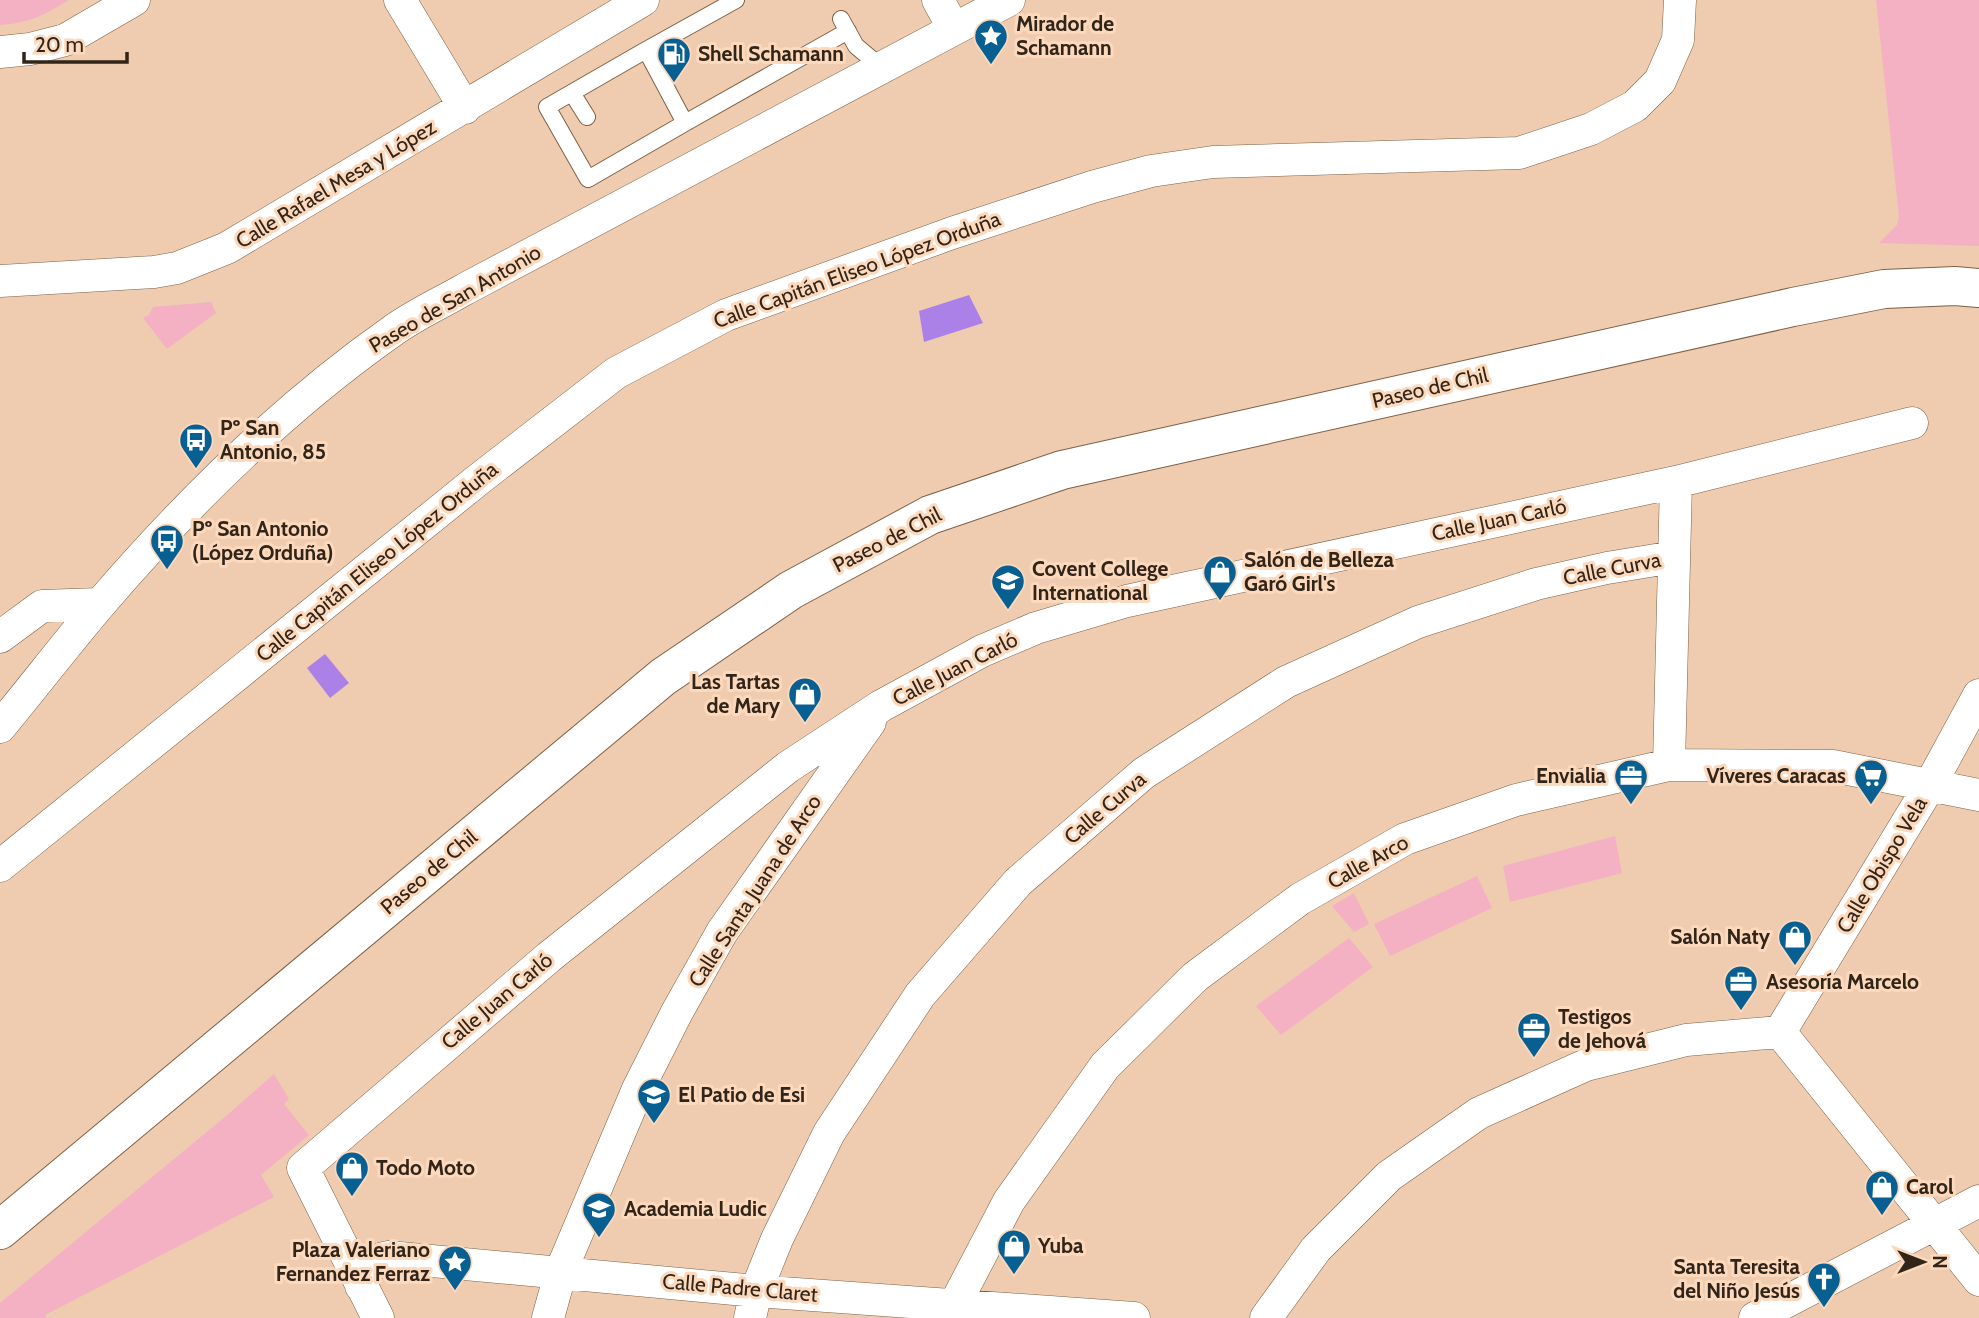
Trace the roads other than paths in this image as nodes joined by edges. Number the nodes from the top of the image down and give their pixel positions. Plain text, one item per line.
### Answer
1 (134, 0) edge
2 (400, 0) edge
3 (643, 0) edge
4 (736, 0) edge
5 (938, 0) edge
6 (1009, 0) edge
7 (1680, 0) edge
8 (604, 10) edge
9 (954, 29) junction
10 (646, 50) junction
11 (0, 52) edge
12 (881, 67) junction
13 (572, 93) junction
14 (465, 108) junction
15 (587, 117) dead end
16 (685, 123) junction
17 (0, 281) edge
18 (1979, 288) edge
19 (1912, 423) dead end
20 (1676, 482) junction
21 (1674, 557) junction
22 (100, 604) junction
23 (0, 637) edge
24 (1979, 695) edge
25 (881, 706) junction
26 (0, 727) edge
27 (1669, 765) junction
28 (1930, 785) junction
29 (1979, 795) edge
30 (0, 866) edge
31 (1780, 1032) junction
32 (1979, 1201) edge
33 (1934, 1224) junction
34 (0, 1230) edge
35 (561, 1272) junction
36 (1979, 1280) edge
37 (361, 1286) junction
38 (753, 1304) edge
39 (952, 1312) edge
40 (378, 1318) edge
41 (548, 1318) edge
42 (1134, 1318) edge
43 (1266, 1318) edge
44 (1755, 1318) edge

1 - 11 street
2 - 14 street
3 - 8 street, Calle Rafael Mesa y López
4 - 10 lane
5 - 9 street
6 - 9 street, Paseo de San Antonio
7 - 30 street, Calle Capitán Eliseo López Orduña
8 - 14 street, Calle Rafael Mesa y López
9 - 12 street, Paseo de San Antonio
10 - 13 lane
10 - 16 lane
12 - 16 lane
12 - 22 street, Paseo de San Antonio
13 - 15 lane
13 - 16 lane
14 - 17 street, Calle Rafael Mesa y López
18 - 34 street, Paseo de Chil
19 - 20 street, Calle Juan Carló
20 - 21 street
20 - 25 street, Calle Juan Carló
21 - 27 street
21 - 38 street, Calle Curva
22 - 23 street
22 - 26 street, Paseo de San Antonio
24 - 28 street, Calle Obispo Vela
25 - 35 street, Calle Santa Juana de Arco
25 - 37 street, Calle Juan Carló
27 - 28 street, Calle Arco
27 - 39 street, Calle Arco
28 - 29 street, Calle Arco
28 - 31 street, Calle Obispo Vela
31 - 33 street
31 - 43 street
32 - 33 street
33 - 36 street
33 - 44 street
35 - 37 street, Calle Padre Claret
35 - 38 street, Calle Padre Claret
35 - 41 street, Calle Santa Juana de Arco
37 - 40 street
38 - 39 street, Calle Padre Claret
39 - 42 street, Calle Padre Claret

